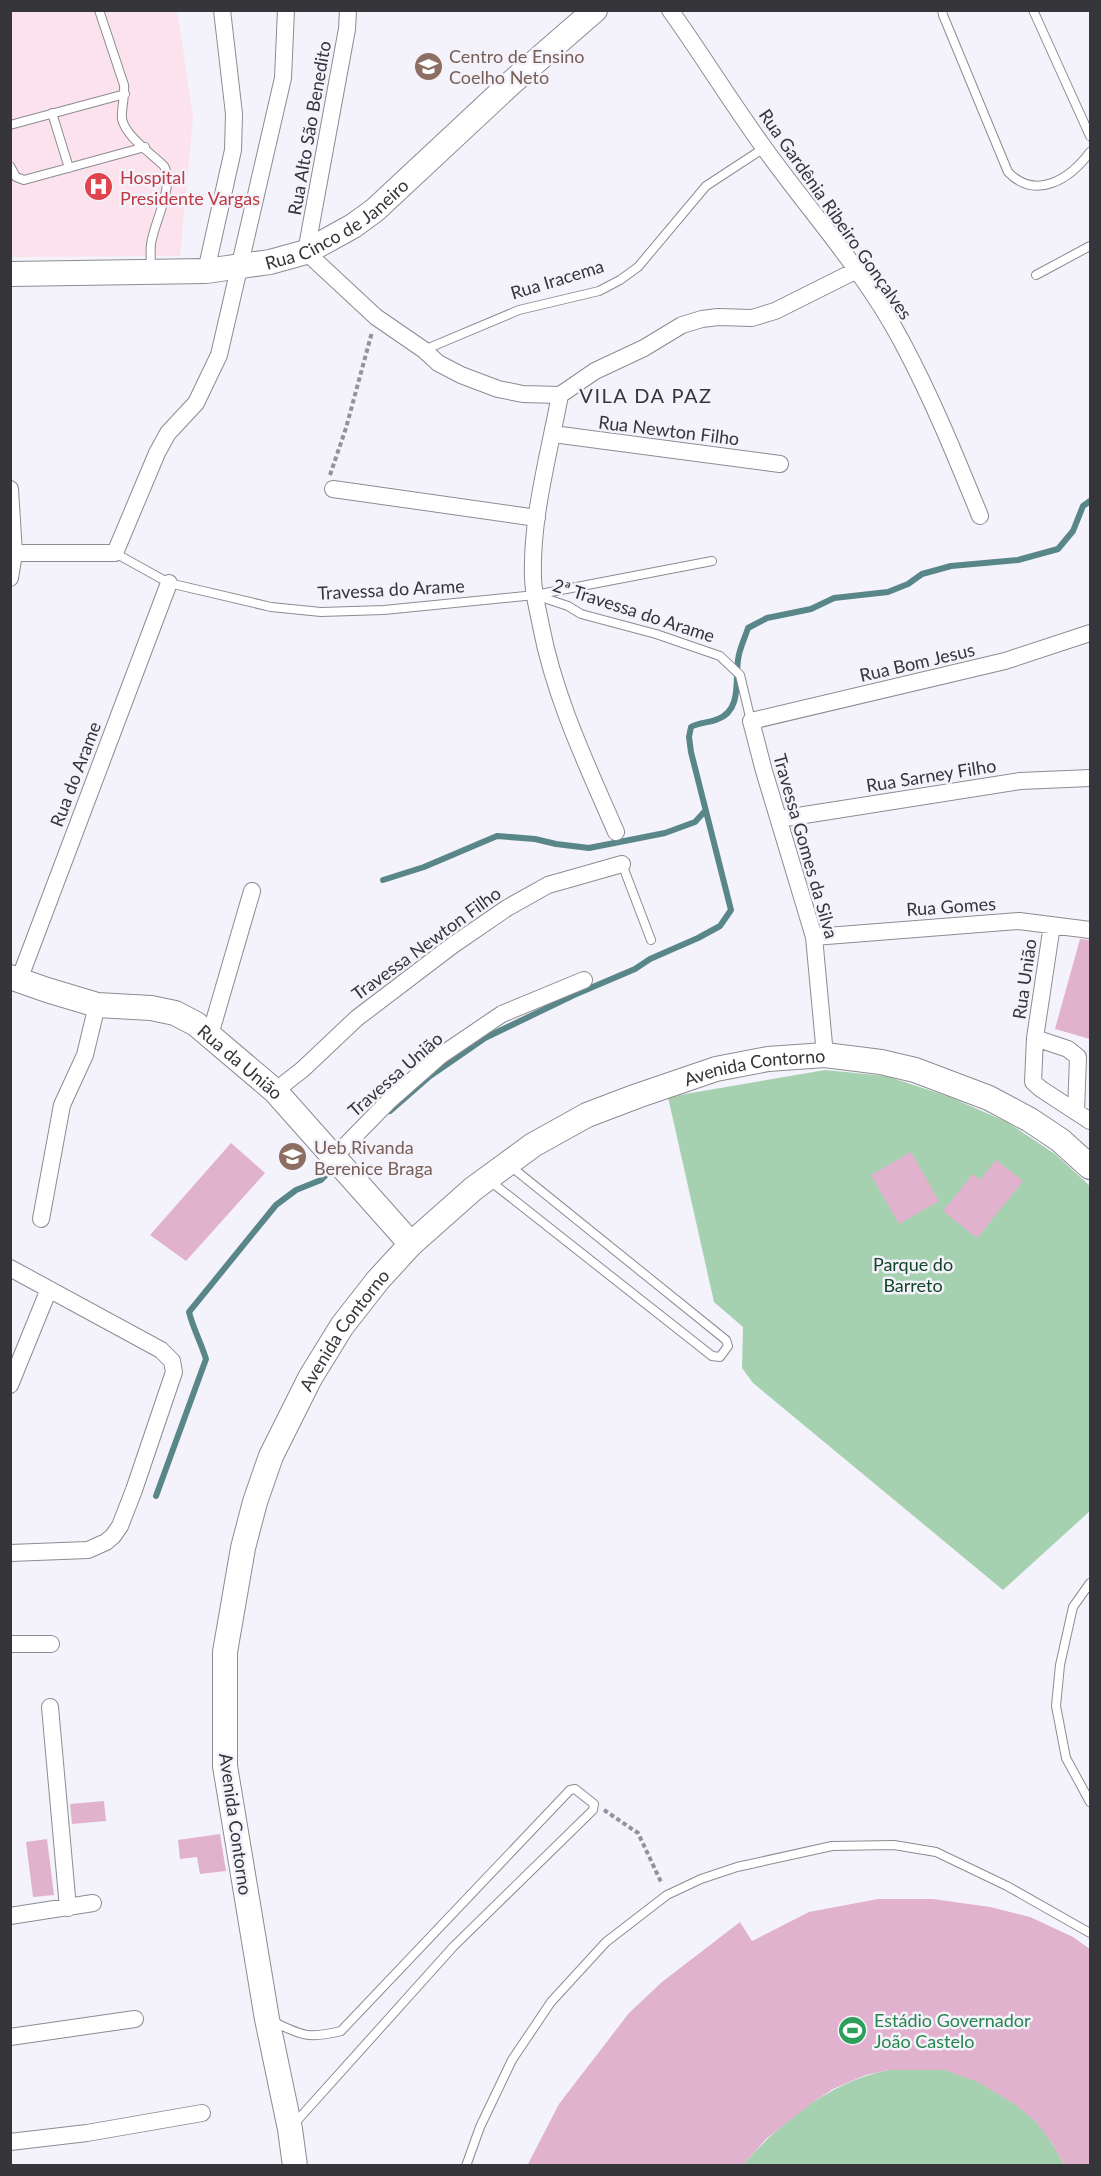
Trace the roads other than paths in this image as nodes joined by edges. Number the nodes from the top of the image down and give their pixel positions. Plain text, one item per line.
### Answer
1 (99, 10) edge
2 (222, 10) edge
3 (286, 10) edge
4 (348, 10) edge
5 (595, 10) edge
6 (670, 10) edge
7 (942, 10) edge
8 (1033, 10) edge
9 (125, 94) junction
10 (52, 113) junction
11 (10, 125) edge
12 (1090, 136) edge
13 (145, 147) junction
14 (764, 148) junction
15 (1090, 152) edge
16 (10, 166) edge
17 (69, 168) junction
18 (1090, 246) edge
19 (306, 252) junction
20 (238, 267) junction
21 (857, 270) junction
22 (206, 271) junction
23 (151, 272) junction
24 (10, 274) edge
25 (1036, 275) dead end
26 (424, 350) junction
27 (560, 396) junction
28 (553, 434) junction
29 (780, 464) dead end
30 (10, 489) edge
31 (333, 489) road end
32 (981, 516) dead end
33 (537, 518) junction
34 (115, 553) junction
35 (12, 554) edge
36 (712, 561) dead end
37 (10, 578) edge
38 (169, 583) junction
39 (535, 595) junction
40 (1090, 633) edge
41 (751, 721) junction
42 (1090, 778) edge
43 (779, 819) junction
44 (616, 832) dead end
45 (622, 864) joint
46 (252, 891) dead end
47 (1052, 925) junction
48 (1090, 930) edge
49 (813, 937) junction
50 (651, 940) dead end
51 (15, 978) edge
52 (584, 980) dead end
53 (98, 1005) junction
54 (210, 1035) junction
55 (1035, 1038) junction
56 (825, 1055) junction
57 (275, 1091) junction
58 (1076, 1112) junction
59 (1090, 1121) edge
60 (338, 1163) junction
61 (507, 1164) junction
62 (1090, 1167) edge
63 (488, 1178) junction
64 (41, 1219) dead end
65 (411, 1244) junction
66 (10, 1268) edge
67 (49, 1289) junction
68 (10, 1385) edge
69 (10, 1553) edge
70 (1090, 1583) edge
71 (10, 1644) edge
72 (51, 1644) dead end
73 (50, 1707) dead end
74 (1090, 1802) edge
75 (93, 1903) dead end
76 (68, 1908) junction
77 (10, 1916) edge
78 (1090, 1933) edge
79 (135, 2019) dead end
80 (267, 2019) junction
81 (10, 2037) edge
82 (202, 2113) dead end
83 (290, 2129) junction
84 (10, 2142) edge
85 (295, 2166) edge
86 (466, 2166) edge

1 - 9 lane
2 - 22 street
3 - 20 street
4 - 19 street, Rua Alto São Benedito
5 - 19 street, Rua Cinco de Janeiro
6 - 14 street, Rua Gardênia Ribeiro Gonçalves
7 - 15 lane
8 - 12 lane
9 - 10 lane
9 - 13 lane
10 - 11 lane
10 - 17 lane
13 - 17 lane
13 - 23 lane
14 - 21 street, Rua Gardênia Ribeiro Gonçalves
14 - 26 lane, Rua Iracema
16 - 17 lane
18 - 25 lane
19 - 20 street, Rua Cinco de Janeiro
19 - 26 street
20 - 22 street, Rua Cinco de Janeiro
20 - 34 street
21 - 27 street
21 - 32 street, Rua Gardênia Ribeiro Gonçalves
22 - 23 street, Rua Cinco de Janeiro
23 - 24 street, Rua Cinco de Janeiro
26 - 27 street
27 - 28 street
28 - 29 street, Rua Newton Filho
28 - 33 street
30 - 35 street
31 - 33 street
33 - 39 street
34 - 35 street
34 - 38 lane, Travessa do Arame
35 - 37 street
36 - 39 lane, Travessa do Arame
38 - 39 lane, Travessa do Arame
38 - 51 street, Rua do Arame
39 - 41 lane, 2ª Travessa do Arame
39 - 44 street
40 - 41 street, Rua Bom Jesus
41 - 43 street, Travessa Gomes da Silva
42 - 43 street, Rua Sarney Filho
43 - 49 street, Travessa Gomes da Silva
45 - 50 lane
45 - 57 street, Travessa Newton Filho
46 - 54 street
47 - 48 street, Rua Gomes
47 - 49 street, Rua Gomes
47 - 55 street, Rua União
49 - 56 street, Travessa Gomes da Silva
51 - 53 street, Rua da União
52 - 60 street, Travessa União
53 - 54 street, Rua da União
53 - 64 street
54 - 57 street, Rua da União
55 - 58 street, Rua União
55 - 58 street, Rua União
56 - 61 street, Avenida Contorno
56 - 62 street, Avenida Contorno
57 - 60 street, Rua da União
58 - 59 street, Rua União
60 - 65 street, Rua da União
61 - 63 street, Avenida Contorno
61 - 63 lane
63 - 65 street, Avenida Contorno
65 - 80 street, Avenida Contorno
66 - 67 street
67 - 68 street
67 - 69 street
70 - 74 lane
71 - 72 street
73 - 76 street
75 - 76 street
76 - 77 street
78 - 86 lane
79 - 81 street
80 - 83 street, Avenida Contorno
80 - 83 lane
82 - 84 street
83 - 85 street, Avenida Contorno

